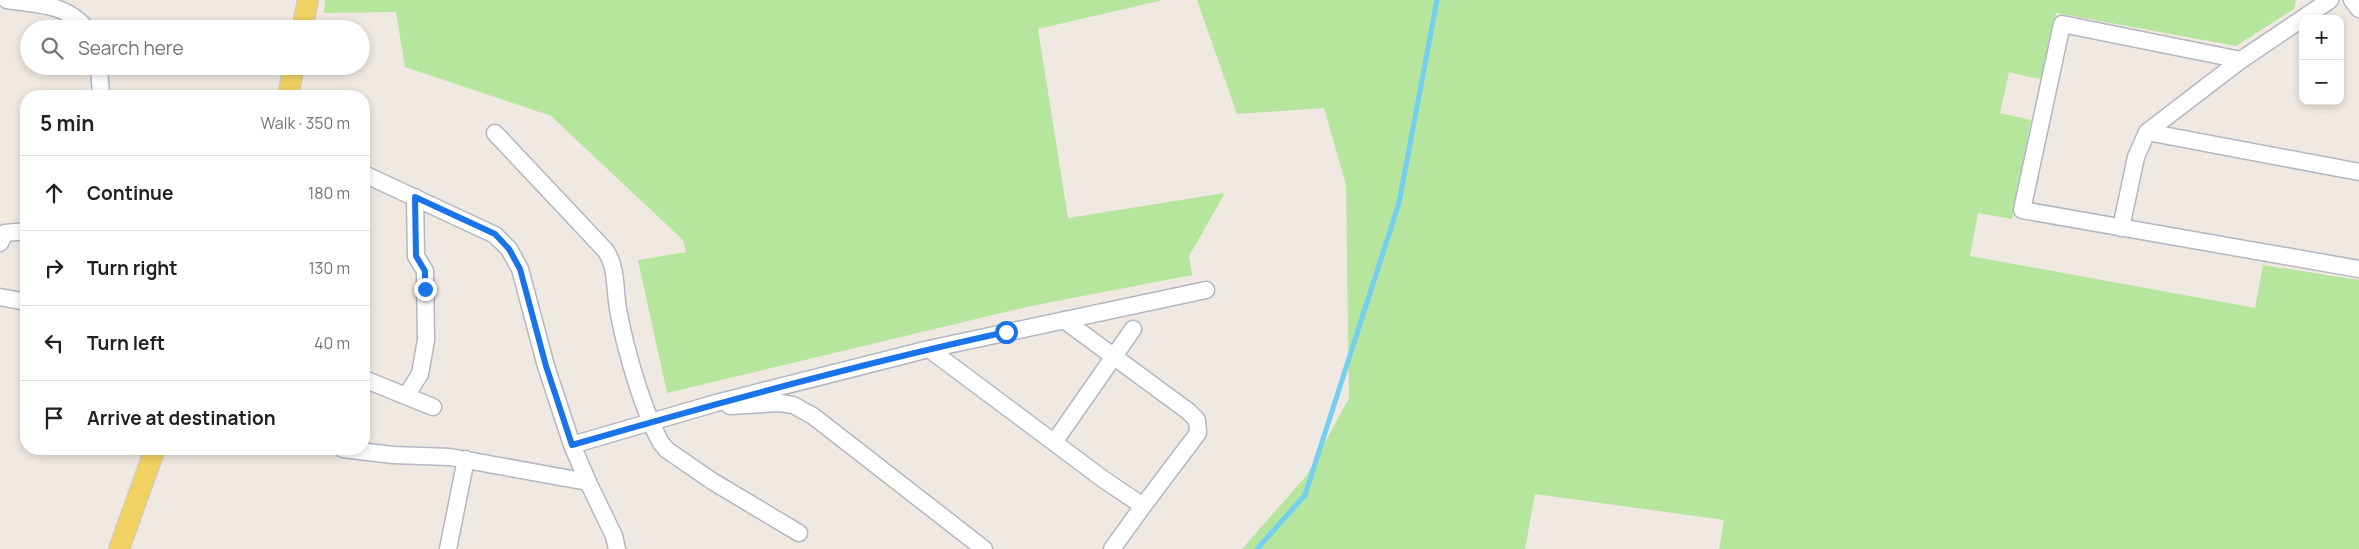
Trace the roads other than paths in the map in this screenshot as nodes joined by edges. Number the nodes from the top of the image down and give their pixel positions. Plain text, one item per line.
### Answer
1 (7, 0) edge
2 (308, 0) edge
3 (2330, 0) edge
4 (2352, 0) edge
5 (2359, 9) edge
6 (78, 20) edge
7 (304, 20) edge
8 (2241, 60) junction
9 (100, 75) edge
10 (292, 75) edge
11 (101, 90) edge
12 (289, 90) edge
13 (2148, 132) junction
14 (495, 133) dead end
15 (2359, 172) edge
16 (370, 177) edge
17 (415, 197) junction
18 (2120, 228) junction
19 (20, 232) edge
20 (0, 242) edge
21 (2359, 269) edge
22 (1206, 290) dead end
23 (0, 297) edge
24 (20, 301) edge
25 (1064, 320) junction
26 (1133, 329) dead end
27 (929, 349) junction
28 (1115, 357) junction
29 (370, 381) edge
30 (406, 396) junction
31 (716, 403) junction
32 (433, 407) dead end
33 (652, 422) junction
34 (1055, 441) junction
35 (572, 445) junction
36 (370, 452) edge
37 (153, 455) edge
38 (466, 459) junction
39 (588, 482) junction
40 (1143, 506) junction
41 (799, 533) dead end
42 (119, 549) edge
43 (448, 549) edge
44 (617, 549) edge
45 (984, 549) edge
46 (1112, 549) edge

1 - 6 street
2 - 7 main road
3 - 8 street
4 - 5 street
8 - 13 street
8 - 18 street
9 - 11 street
10 - 12 main road
13 - 15 street
13 - 18 street
14 - 33 street
16 - 17 street
17 - 30 street
17 - 35 street
18 - 21 street
19 - 20 street
22 - 25 street
23 - 24 street
25 - 27 street
25 - 28 street
26 - 28 street
27 - 31 street
27 - 34 street
28 - 34 street
28 - 40 street
29 - 30 street
30 - 32 street
31 - 33 street
31 - 45 street
33 - 35 street
33 - 41 street
34 - 40 street
35 - 39 street
36 - 38 street
37 - 42 main road
38 - 39 street
38 - 43 street
39 - 44 street
40 - 46 street

